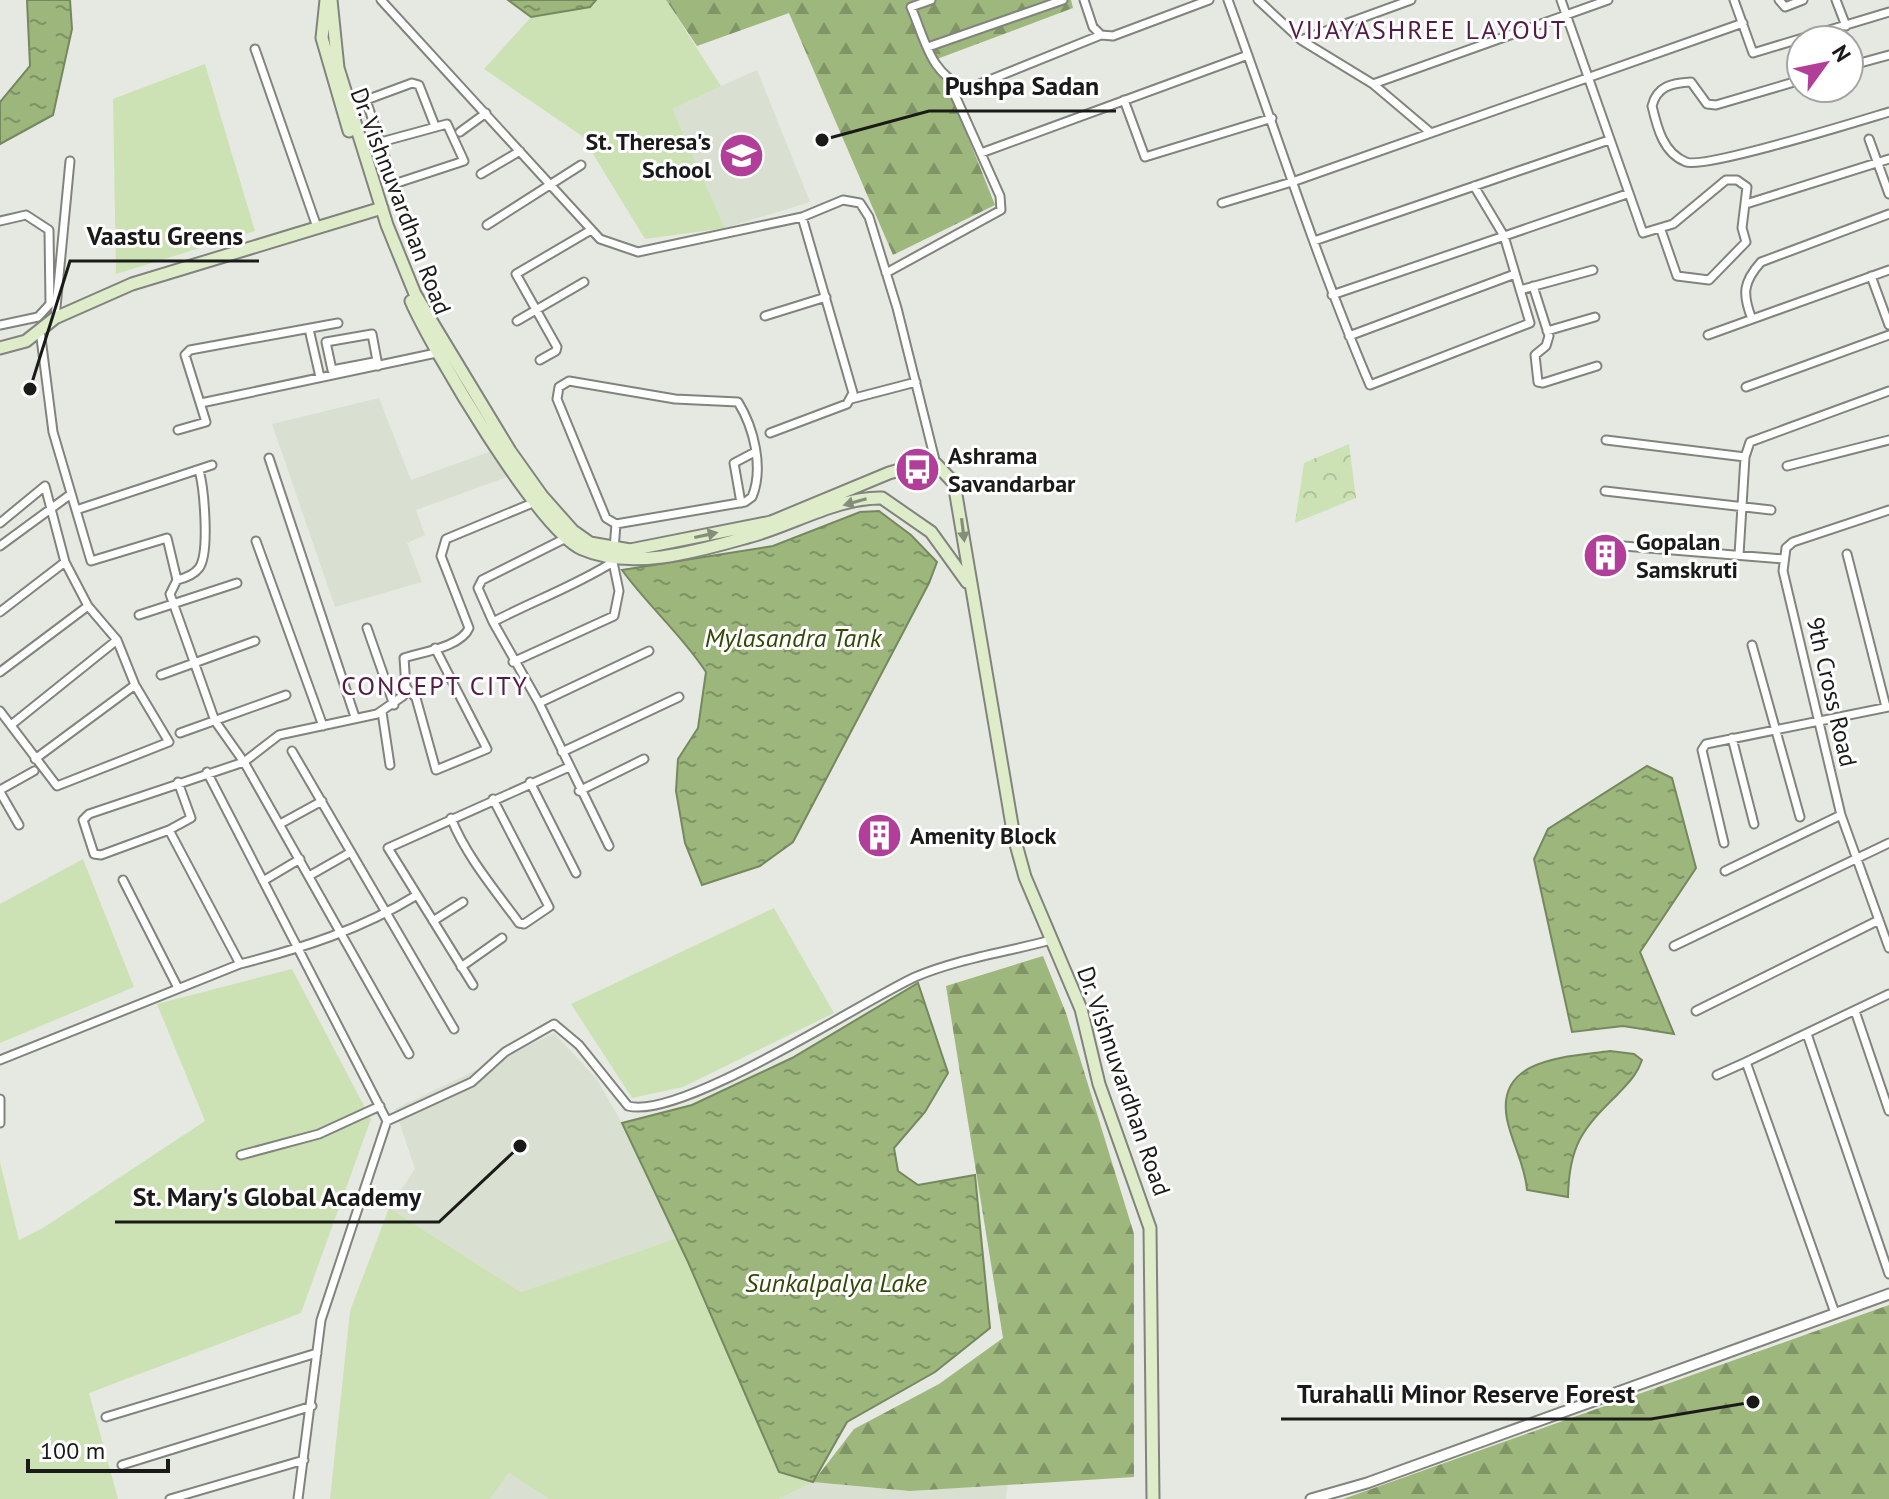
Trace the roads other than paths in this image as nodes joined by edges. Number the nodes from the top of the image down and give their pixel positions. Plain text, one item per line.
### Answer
1 (328, 0) edge
2 (381, 0) edge
3 (931, 0) edge
4 (1063, 0) edge
5 (1084, 0) edge
6 (1209, 0) edge
7 (1228, 0) edge
8 (1258, 0) edge
9 (1411, 0) edge
10 (1561, 0) edge
11 (1608, 0) edge
12 (1734, 0) edge
13 (1779, 0) edge
14 (1803, 0) edge
15 (1836, 0) edge
16 (1889, 12) edge
17 (1566, 15) junction
18 (1743, 23) junction
19 (1845, 24) edge
20 (1852, 24) edge
21 (1101, 35) junction
22 (1301, 40) junction
23 (1785, 44) edge
24 (928, 47) junction
25 (255, 49) dead end
26 (1248, 55) junction
27 (1889, 55) edge
28 (1865, 62) edge
29 (1588, 78) junction
30 (949, 82) junction
31 (1373, 84) junction
32 (1785, 85) edge
33 (1124, 100) junction
34 (1889, 112) edge
35 (486, 113) junction
36 (1272, 118) junction
37 (435, 126) junction
38 (460, 132) dead end
39 (1431, 133) junction
40 (1869, 139) dead end
41 (1609, 140) junction
42 (381, 142) junction
43 (362, 148) junction
44 (520, 151) junction
45 (981, 153) junction
46 (1889, 159) edge
47 (70, 161) dead end
48 (1877, 163) junction
49 (581, 165) dead end
50 (481, 174) dead end
51 (1295, 181) junction
52 (1474, 186) junction
53 (551, 187) junction
54 (1627, 194) junction
55 (1889, 194) edge
56 (1222, 203) dead end
57 (1746, 204) junction
58 (379, 208) junction
59 (1889, 214) edge
60 (802, 217) junction
61 (0, 221) edge
62 (487, 225) dead end
63 (317, 227) junction
64 (591, 230) junction
65 (1661, 230) junction
66 (1504, 236) junction
67 (1314, 241) junction
68 (1593, 270) dead end
69 (1889, 270) edge
70 (886, 273) junction
71 (1515, 274) junction
72 (1871, 276) junction
73 (584, 282) dead end
74 (1533, 286) junction
75 (1520, 290) junction
76 (1332, 295) junction
77 (826, 297) junction
78 (536, 310) junction
79 (765, 316) dead end
80 (1595, 317) dead end
81 (55, 318) junction
82 (1752, 319) junction
83 (517, 321) dead end
84 (338, 323) dead end
85 (0, 325) edge
86 (1889, 325) edge
87 (309, 329) junction
88 (40, 330) junction
89 (1547, 331) junction
90 (1708, 335) dead end
91 (1889, 335) edge
92 (1349, 336) junction
93 (0, 348) edge
94 (442, 351) junction
95 (540, 360) dead end
96 (378, 364) junction
97 (1597, 366) dead end
98 (320, 377) junction
99 (916, 382) junction
100 (1746, 387) dead end
101 (1889, 391) edge
102 (851, 399) junction
103 (201, 403) junction
104 (178, 430) dead end
105 (770, 433) dead end
106 (1606, 440) dead end
107 (1889, 440) edge
108 (755, 452) junction
109 (1745, 457) junction
110 (269, 458) dead end
111 (936, 464) junction
112 (212, 465) dead end
113 (1787, 466) dead end
114 (199, 470) junction
115 (1605, 491) dead end
116 (71, 494) junction
117 (535, 502) junction
118 (741, 503) junction
119 (1743, 507) junction
120 (50, 509) junction
121 (76, 510) junction
122 (1771, 510) dead end
123 (1889, 510) edge
124 (0, 523) edge
125 (616, 524) junction
126 (566, 538) junction
127 (256, 541) dead end
128 (1599, 544) dead end
129 (0, 546) edge
130 (1847, 554) dead end
131 (1739, 555) junction
132 (615, 556) junction
133 (1783, 559) junction
134 (65, 562) junction
135 (177, 580) junction
136 (237, 583) dead end
137 (972, 593) junction
138 (176, 603) junction
139 (88, 606) junction
140 (0, 612) edge
141 (139, 615) dead end
142 (493, 622) junction
143 (367, 628) dead end
144 (117, 640) junction
145 (255, 641) dead end
146 (1752, 645) dead end
147 (435, 648) junction
148 (649, 651) dead end
149 (513, 662) junction
150 (196, 663) junction
151 (0, 672) edge
152 (161, 675) dead end
153 (135, 685) junction
154 (406, 687) junction
155 (286, 695) dead end
156 (679, 697) dead end
157 (539, 703) junction
158 (394, 705) junction
159 (1888, 707) edge
160 (0, 711) edge
161 (382, 712) junction
162 (355, 717) junction
163 (215, 721) junction
164 (1818, 723) junction
165 (11, 725) junction
166 (323, 726) junction
167 (1776, 732) junction
168 (180, 733) dead end
169 (1732, 738) junction
170 (292, 751) dead end
171 (562, 752) junction
172 (35, 759) junction
173 (644, 759) dead end
174 (244, 762) junction
175 (390, 765) dead end
176 (569, 767) junction
177 (34, 771) dead end
178 (207, 772) junction
179 (178, 782) junction
180 (530, 782) junction
181 (0, 791) edge
182 (579, 791) junction
183 (493, 799) junction
184 (322, 801) junction
185 (1841, 815) junction
186 (1800, 817) dead end
187 (451, 818) junction
188 (280, 824) junction
189 (1754, 824) dead end
190 (19, 825) dead end
191 (169, 830) junction
192 (1724, 843) dead end
193 (1889, 843) edge
194 (609, 846) dead end
195 (351, 852) junction
196 (1855, 857) junction
197 (300, 859) junction
198 (1725, 871) dead end
199 (576, 873) dead end
200 (309, 876) junction
201 (123, 880) dead end
202 (263, 881) junction
203 (417, 895) junction
204 (463, 902) dead end
205 (385, 915) junction
206 (1879, 920) junction
207 (433, 921) junction
208 (342, 934) junction
209 (502, 938) dead end
210 (1051, 940) junction
211 (1674, 946) dead end
212 (1889, 948) edge
213 (298, 949) junction
214 (240, 964) junction
215 (461, 967) junction
216 (473, 985) dead end
217 (178, 988) junction
218 (1889, 994) edge
219 (1696, 1011) dead end
220 (1855, 1011) junction
221 (454, 1029) dead end
222 (1807, 1034) junction
223 (409, 1054) dead end
224 (0, 1060) edge
225 (1746, 1062) junction
226 (1717, 1075) dead end
227 (0, 1099) edge
228 (380, 1106) junction
229 (1889, 1111) edge
230 (387, 1121) junction
231 (0, 1123) edge
232 (241, 1155) dead end
233 (1889, 1274) edge
234 (1889, 1294) edge
235 (1835, 1313) junction
236 (317, 1353) junction
237 (312, 1406) junction
238 (106, 1417) dead end
239 (304, 1460) junction
240 (122, 1465) dead end
241 (170, 1499) edge
242 (298, 1499) edge
243 (1153, 1499) edge
244 (1311, 1499) edge

1 - 43 main road, Dr. Vishnuvardhan Road
1 - 58 main road, Dr. Vishnuvardhan Road
2 - 35 street
3 - 24 street
4 - 24 street
5 - 21 street
6 - 21 street
7 - 26 street
8 - 22 street
9 - 22 street
10 - 17 street
11 - 17 street
12 - 18 street
13 - 14 street
15 - 19 street
16 - 20 street
17 - 29 street
17 - 31 street
18 - 23 street
18 - 29 street
21 - 30 street
22 - 31 street
24 - 30 street
25 - 63 street
26 - 33 street
26 - 36 street
27 - 28 street
29 - 39 street
29 - 41 street
30 - 45 street
31 - 39 street
32 - 34 street
33 - 36 street
33 - 45 street
35 - 38 street
35 - 44 street
36 - 51 street
37 - 42 street
37 - 42 street
37 - 42 street
39 - 51 street
40 - 48 street
41 - 52 street
41 - 54 street
42 - 43 street
43 - 58 main road, Dr. Vishnuvardhan Road
44 - 50 street
44 - 53 street
45 - 70 street
46 - 48 street
47 - 81 street
48 - 55 street
48 - 57 street
49 - 53 street
51 - 56 street
51 - 67 street
52 - 66 street
52 - 67 street
53 - 62 street
53 - 64 street
54 - 65 street
54 - 66 street
57 - 65 street
57 - 65 street
58 - 63 main road
58 - 94 main road, Dr. Vishnuvardhan Road
59 - 82 street
60 - 64 street
60 - 70 street
60 - 77 street
61 - 85 street
63 - 81 main road
64 - 78 street
66 - 71 street
66 - 76 street
67 - 76 street
68 - 74 street
69 - 72 street
70 - 99 street
71 - 75 street
71 - 92 street
72 - 82 street
72 - 86 street
73 - 78 street
74 - 75 street
74 - 89 street
75 - 92 street
76 - 92 street
77 - 79 street
77 - 102 street
78 - 83 street
78 - 95 street
80 - 89 street
81 - 88 main road
82 - 90 street
84 - 87 street
87 - 98 street
87 - 103 street
88 - 93 main road
88 - 116 street
89 - 97 street
91 - 100 street
94 - 96 street
94 - 117 main road, Dr. Vishnuvardhan Road
94 - 132 main road, Dr. Vishnuvardhan Road
96 - 96 street
96 - 98 street
98 - 103 street
99 - 102 street
99 - 111 street
101 - 109 street
102 - 105 street
103 - 104 street
106 - 109 street
107 - 113 street
108 - 118 street
108 - 118 street
108 - 125 street
109 - 119 street
110 - 162 street
132 -> 111 main road, Dr. Vishnuvardhan Road
111 -> 137 main road, Dr. Vishnuvardhan Road
112 - 114 street
114 - 121 street
114 - 135 street
115 - 119 street
116 - 120 street
116 - 121 street
117 - 126 main road, Dr. Vishnuvardhan Road
117 - 147 street
118 - 125 street
119 - 122 street
119 - 131 street
120 - 124 street
120 - 129 street
120 - 134 street
121 - 135 street
123 - 133 street
125 - 132 street
126 - 132 main road, Dr. Vishnuvardhan Road
126 - 142 street
127 - 166 street
128 - 131 street
130 - 159 street
131 - 133 street
137 -> 132 main road, Dr. Vishnuvardhan Road
132 - 142 street
132 - 149 street
133 - 164 street, 9th Cross Road
134 - 139 street
134 - 140 street
135 - 138 street
136 - 138 street
137 - 210 main road, Dr. Vishnuvardhan Road
138 - 141 street
138 - 150 street
139 - 144 street
139 - 151 street
142 - 149 street
143 - 158 street
144 - 153 street
144 - 165 street
145 - 150 street
146 - 167 street
147 - 154 street
147 - 154 street
148 - 157 street
149 - 157 street
150 - 152 street
150 - 163 street
153 - 172 street
153 - 172 street
154 - 158 street
155 - 163 street
156 - 171 street
157 - 171 street
158 - 161 street
159 - 164 street
160 - 165 street
161 - 162 street
161 - 175 street
162 - 166 street
163 - 168 street
163 - 174 street
164 - 167 street
164 - 185 street, 9th Cross Road
165 - 172 street
166 - 174 street
167 - 169 street
167 - 186 street
169 - 189 street
169 - 192 street
170 - 184 street
171 - 176 street
173 - 182 street
174 - 178 street
174 - 188 street
176 - 180 street
176 - 182 street
177 - 181 street
178 - 179 street
178 - 202 street
179 - 191 street
179 - 191 street
180 - 183 street
180 - 199 street
181 - 190 street
182 - 194 street
183 - 187 street
183 - 187 street
184 - 188 street
184 - 195 street
185 - 196 street, 9th Cross Road
185 - 198 street
187 - 203 street
188 - 197 street
191 - 214 street
193 - 196 street
195 - 200 street
195 - 205 street
196 - 206 street, 9th Cross Road
196 - 211 street
197 - 200 street
197 - 202 street
200 - 208 street
201 - 217 street
202 - 213 street
203 - 205 street
203 - 207 street
204 - 207 street
205 - 208 street
205 - 221 street
206 - 212 street, 9th Cross Road
206 - 219 street
207 - 215 street
208 - 213 street
208 - 223 street
209 - 215 street
210 - 230 street
210 - 243 main road, Dr. Vishnuvardhan Road
213 - 214 street
213 - 228 street
214 - 217 street
215 - 216 street
217 - 224 street
218 - 220 street
220 - 222 street
220 - 229 street
222 - 225 street
222 - 233 street
225 - 226 street
225 - 235 street
227 - 231 street
228 - 230 street
228 - 232 street
230 - 236 street
234 - 235 street
235 - 244 street
236 - 237 street
236 - 238 street
237 - 239 street
237 - 240 street
239 - 241 street
239 - 242 street

